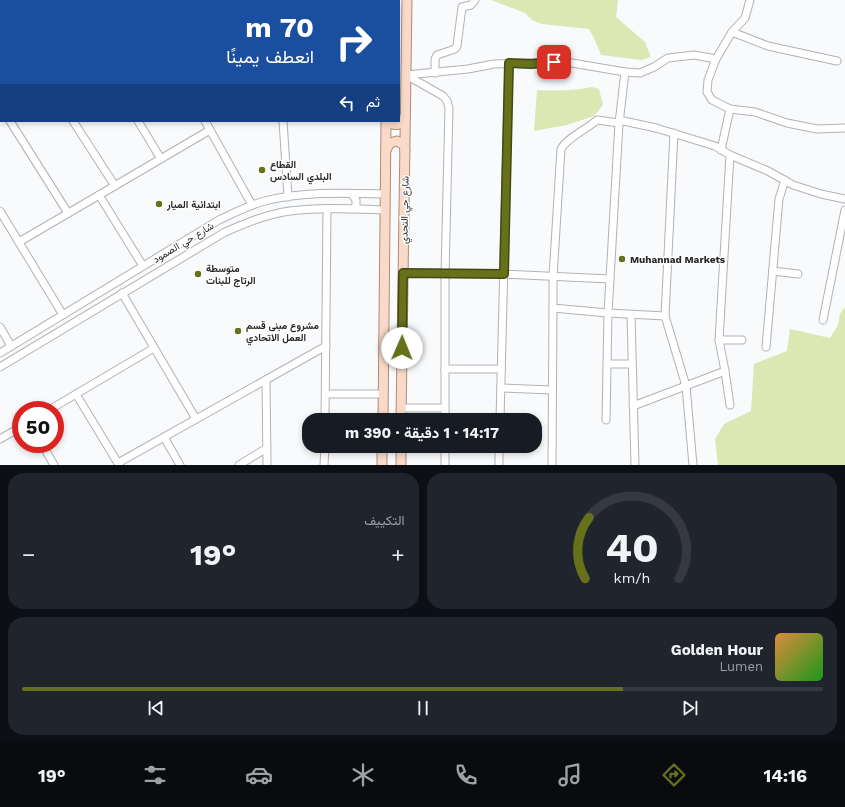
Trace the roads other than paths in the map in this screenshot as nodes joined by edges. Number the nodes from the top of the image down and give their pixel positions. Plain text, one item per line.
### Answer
1 (407, 0) edge
2 (475, 0) edge
3 (750, 0) edge
4 (732, 32) junction
5 (716, 59) junction
6 (838, 62) dead end
7 (509, 63) junction
8 (625, 72) junction
9 (436, 73) junction
10 (406, 75) junction
11 (730, 109) junction
12 (405, 116) junction
13 (11, 122) edge
14 (74, 122) edge
15 (139, 122) edge
16 (205, 122) edge
17 (283, 122) edge
18 (387, 122) edge
19 (389, 122) edge
20 (619, 122) junction
21 (845, 128) edge
22 (210, 130) junction
23 (674, 133) junction
24 (386, 150) junction
25 (721, 150) junction
26 (405, 151) junction
27 (730, 155) junction
28 (161, 159) junction
29 (785, 180) junction
30 (115, 186) junction
31 (352, 194) junction
32 (386, 194) junction
33 (98, 195) junction
34 (288, 197) junction
35 (845, 200) edge
36 (252, 205) junction
37 (327, 209) junction
38 (352, 210) junction
39 (385, 210) junction
40 (845, 210) edge
41 (0, 212) edge
42 (68, 213) junction
43 (19, 242) junction
44 (143, 266) junction
45 (773, 271) junction
46 (403, 273) junction
47 (445, 274) junction
48 (504, 274) junction
49 (798, 274) dead end
50 (553, 277) junction
51 (610, 279) junction
52 (107, 288) junction
53 (122, 293) junction
54 (90, 299) junction
55 (112, 299) junction
56 (553, 308) junction
57 (94, 310) junction
58 (608, 313) junction
59 (63, 314) junction
60 (631, 314) junction
61 (665, 316) junction
62 (823, 320) dead end
63 (0, 327) edge
64 (719, 340) junction
65 (742, 340) dead end
66 (11, 346) junction
67 (326, 346) junction
68 (766, 347) dead end
69 (154, 348) junction
70 (0, 353) edge
71 (607, 364) junction
72 (632, 364) junction
73 (0, 367) edge
74 (445, 369) junction
75 (501, 369) junction
76 (725, 371) junction
77 (266, 380) junction
78 (686, 386) junction
79 (501, 388) junction
80 (552, 390) junction
81 (76, 394) junction
82 (326, 394) junction
83 (383, 394) junction
84 (64, 401) edge
85 (730, 405) dead end
86 (634, 406) junction
87 (401, 408) junction
88 (445, 408) junction
89 (325, 413) edge
90 (383, 413) edge
91 (401, 413) edge
92 (445, 413) edge
93 (500, 413) edge
94 (196, 419) junction
95 (606, 420) dead end
96 (12, 432) edge
97 (164, 437) junction
98 (0, 439) edge
99 (267, 448) junction
100 (47, 453) edge
101 (325, 453) edge
102 (382, 453) edge
103 (401, 453) edge
104 (445, 453) edge
105 (499, 453) edge
106 (118, 464) edge
107 (54, 465) edge
108 (180, 465) edge
109 (239, 465) edge
110 (267, 465) edge
111 (324, 465) edge
112 (382, 465) edge
113 (401, 465) edge
114 (445, 465) edge
115 (499, 465) edge
116 (552, 465) edge
117 (635, 465) edge
118 (693, 465) edge

1 - 10 main road, شارع حي التحدي
2 - 9 street
3 - 4 street
4 - 5 street
4 - 6 street
5 - 8 street
5 - 11 street
7 - 8 street
7 - 9 street
7 - 48 street
8 - 20 street
9 - 10 street
10 - 12 main road, شارع حي التحدي
10 - 47 street
11 - 21 street
11 - 25 street
12 - 19 main road
12 - 26 main road, شارع حي التحدي
13 - 42 street
14 - 30 street
15 - 28 street
16 - 22 street
17 - 34 street
18 - 24 main road, شارع حي التحدي
20 - 23 street
20 - 50 street
20 - 51 street
22 - 28 street
22 - 36 street
23 - 25 street
23 - 61 street
24 - 26 main road
24 - 32 main road, شارع حي التحدي
25 - 27 street
26 - 46 main road, شارع حي التحدي
27 - 29 street
27 - 64 street
28 - 30 street
29 - 35 street
29 - 45 street
30 - 33 street
31 - 32 street, شارع حي الصمود
31 - 34 street, شارع حي الصمود
31 - 38 street
32 - 39 main road, شارع حي التحدي
33 - 42 street
33 - 44 street
34 - 36 street, شارع حي الصمود
36 - 44 street, شارع حي الصمود
37 - 38 street
37 - 53 street
37 - 67 street
38 - 39 street
39 - 83 main road, شارع حي التحدي
40 - 62 street
41 - 43 street
42 - 43 street
43 - 59 street
44 - 52 street, شارع حي الصمود
45 - 49 street
45 - 68 street
46 - 47 street
46 - 87 main road, شارع حي التحدي
47 - 48 street
47 - 74 street
48 - 50 street
48 - 75 street
50 - 51 street
50 - 56 street
51 - 58 street
52 - 54 street, شارع حي الصمود
52 - 55 street
53 - 55 street
53 - 69 street
54 - 57 street
54 - 59 street, شارع حي الصمود
55 - 57 street
56 - 58 street
56 - 80 street
57 - 73 street
58 - 60 street
58 - 71 street
59 - 66 street, شارع حي الصمود
60 - 61 street
60 - 72 street
61 - 78 street
63 - 66 street
64 - 65 street
64 - 76 street
66 - 70 street, شارع حي الصمود
67 - 77 street
67 - 82 street
69 - 81 street
69 - 94 street
71 - 72 street
71 - 95 street
72 - 86 street
74 - 75 street
74 - 88 street
75 - 79 street
76 - 78 street
76 - 85 street
77 - 94 street
77 - 99 street
78 - 86 street
78 - 118 street
79 - 80 street
79 - 93 street
80 - 116 street
81 - 84 street
81 - 106 street
82 - 83 street
82 - 89 street
83 - 90 main road, شارع حي التحدي
86 - 117 street
87 - 88 street
87 - 91 main road, شارع حي التحدي
88 - 92 street
94 - 97 street
96 - 98 street
97 - 106 street
97 - 108 street
99 - 109 street
99 - 110 street
100 - 107 street
101 - 111 street
102 - 112 main road
103 - 113 main road
104 - 114 street
105 - 115 street

